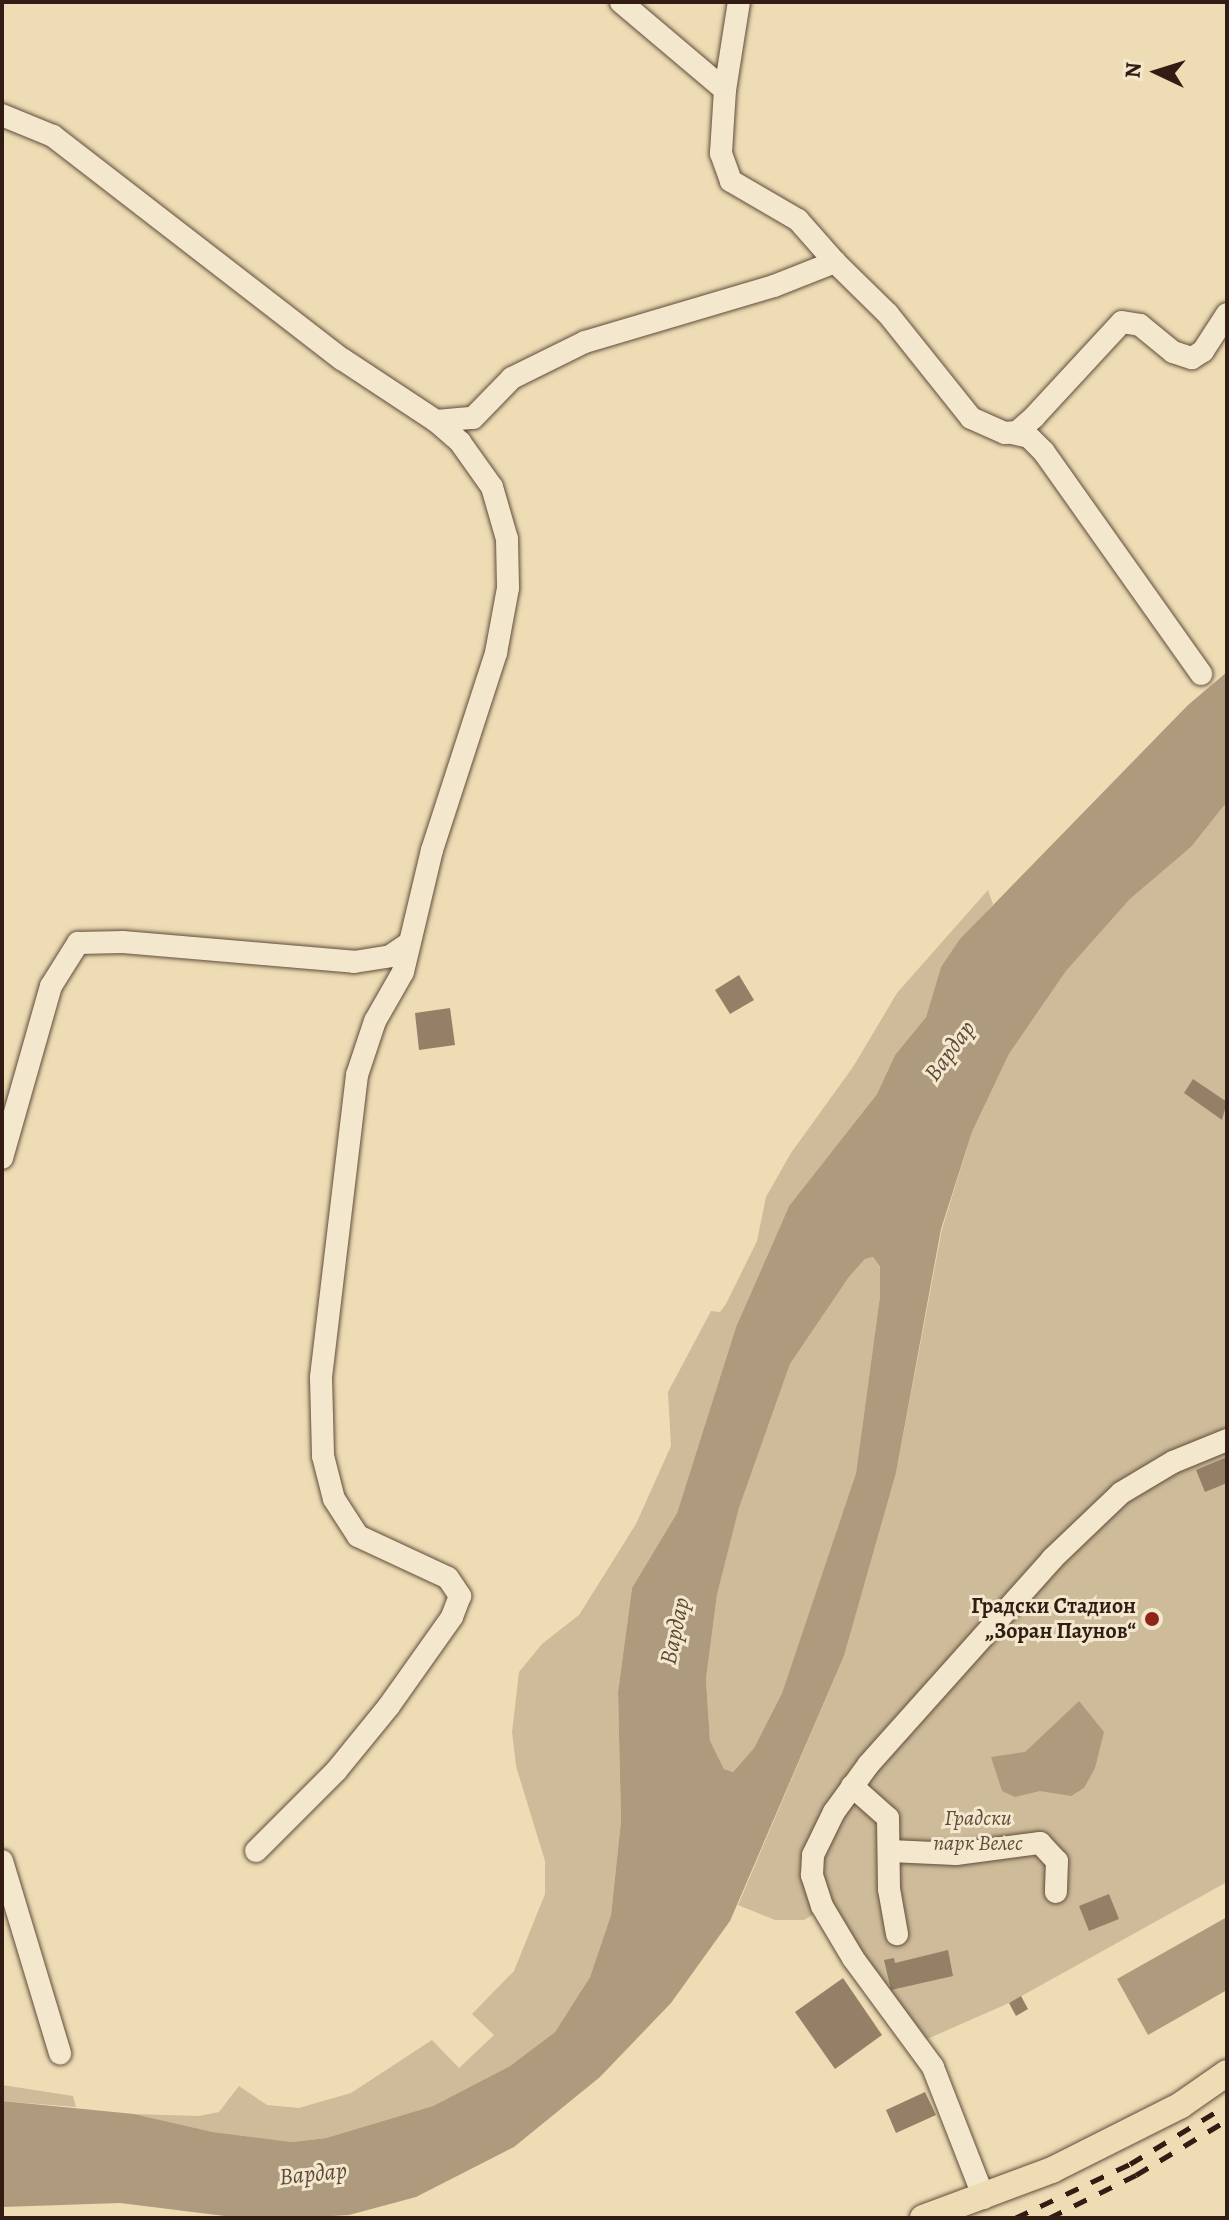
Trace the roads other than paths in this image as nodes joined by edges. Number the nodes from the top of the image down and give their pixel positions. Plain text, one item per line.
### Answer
1 (621, 2) edge
2 (739, 2) edge
3 (725, 90) junction
4 (2, 115) edge
5 (835, 262) junction
6 (1227, 314) edge
7 (436, 421) junction
8 (1012, 433) junction
9 (1201, 674) dead end
10 (409, 943) junction
11 (2, 1158) edge
12 (1227, 1440) edge
13 (852, 1786) junction
14 (256, 1851) dead end
15 (890, 1851) junction
16 (2, 1861) edge
17 (1056, 1892) dead end
18 (897, 1934) dead end
19 (60, 2053) dead end
20 (1227, 2073) edge
21 (984, 2198) junction
22 (923, 2218) edge

1 - 3 street
2 - 3 street
3 - 5 street
4 - 7 street
5 - 7 street
5 - 8 street
6 - 8 street
7 - 10 street
8 - 9 street
10 - 11 street
10 - 14 street
12 - 13 street
13 - 15 street
13 - 21 street
15 - 17 street
15 - 18 street
16 - 19 street
20 - 21 main road
21 - 22 main road

